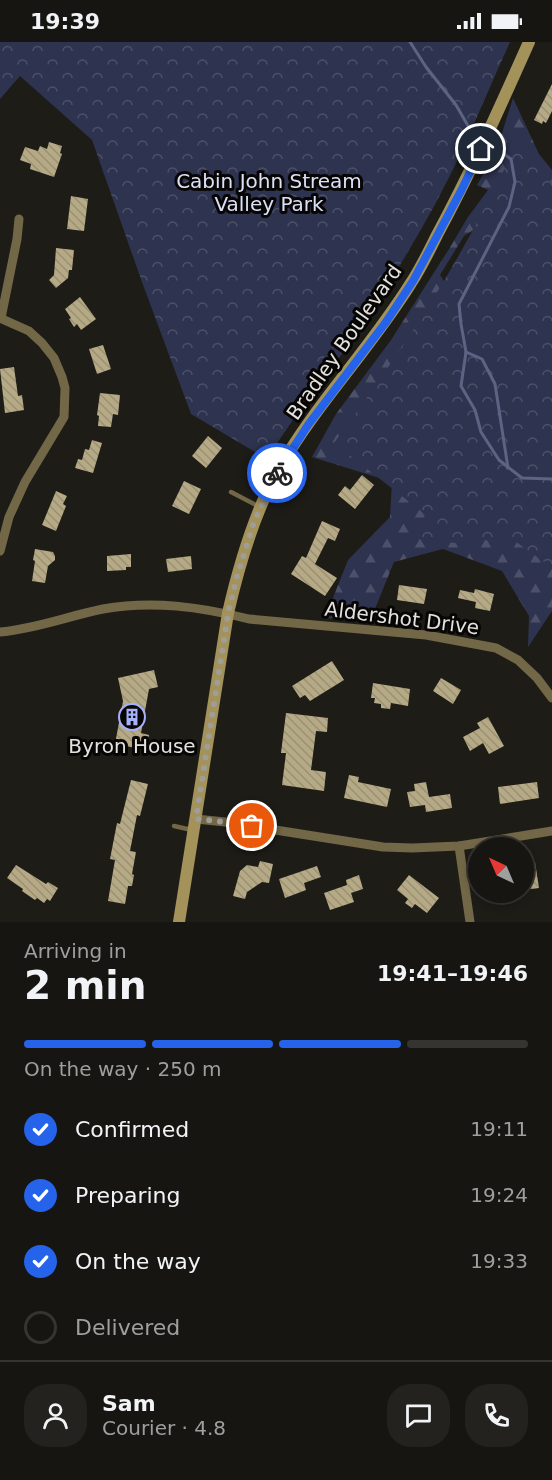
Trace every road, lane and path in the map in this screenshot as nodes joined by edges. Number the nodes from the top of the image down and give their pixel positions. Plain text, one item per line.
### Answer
1 (529, 42) edge
2 (19, 219) dead end
3 (0, 318) edge
4 (231, 492) dead end
5 (261, 508) junction
6 (0, 551) edge
7 (228, 614) junction
8 (0, 632) edge
9 (552, 698) edge
10 (195, 825) junction
11 (174, 826) dead end
12 (552, 831) edge
13 (459, 846) junction
14 (179, 922) edge
15 (470, 922) edge

1 - 5 main road, Bradley Boulevard
2 - 3 street
3 - 6 street
4 - 5 lane
5 - 7 main road, Bradley Boulevard
7 - 8 street, Aldershot Drive
7 - 9 street, Aldershot Drive
7 - 10 main road, Bradley Boulevard
10 - 11 lane
10 - 13 street
10 - 14 main road, Bradley Boulevard
12 - 13 street
13 - 15 street

